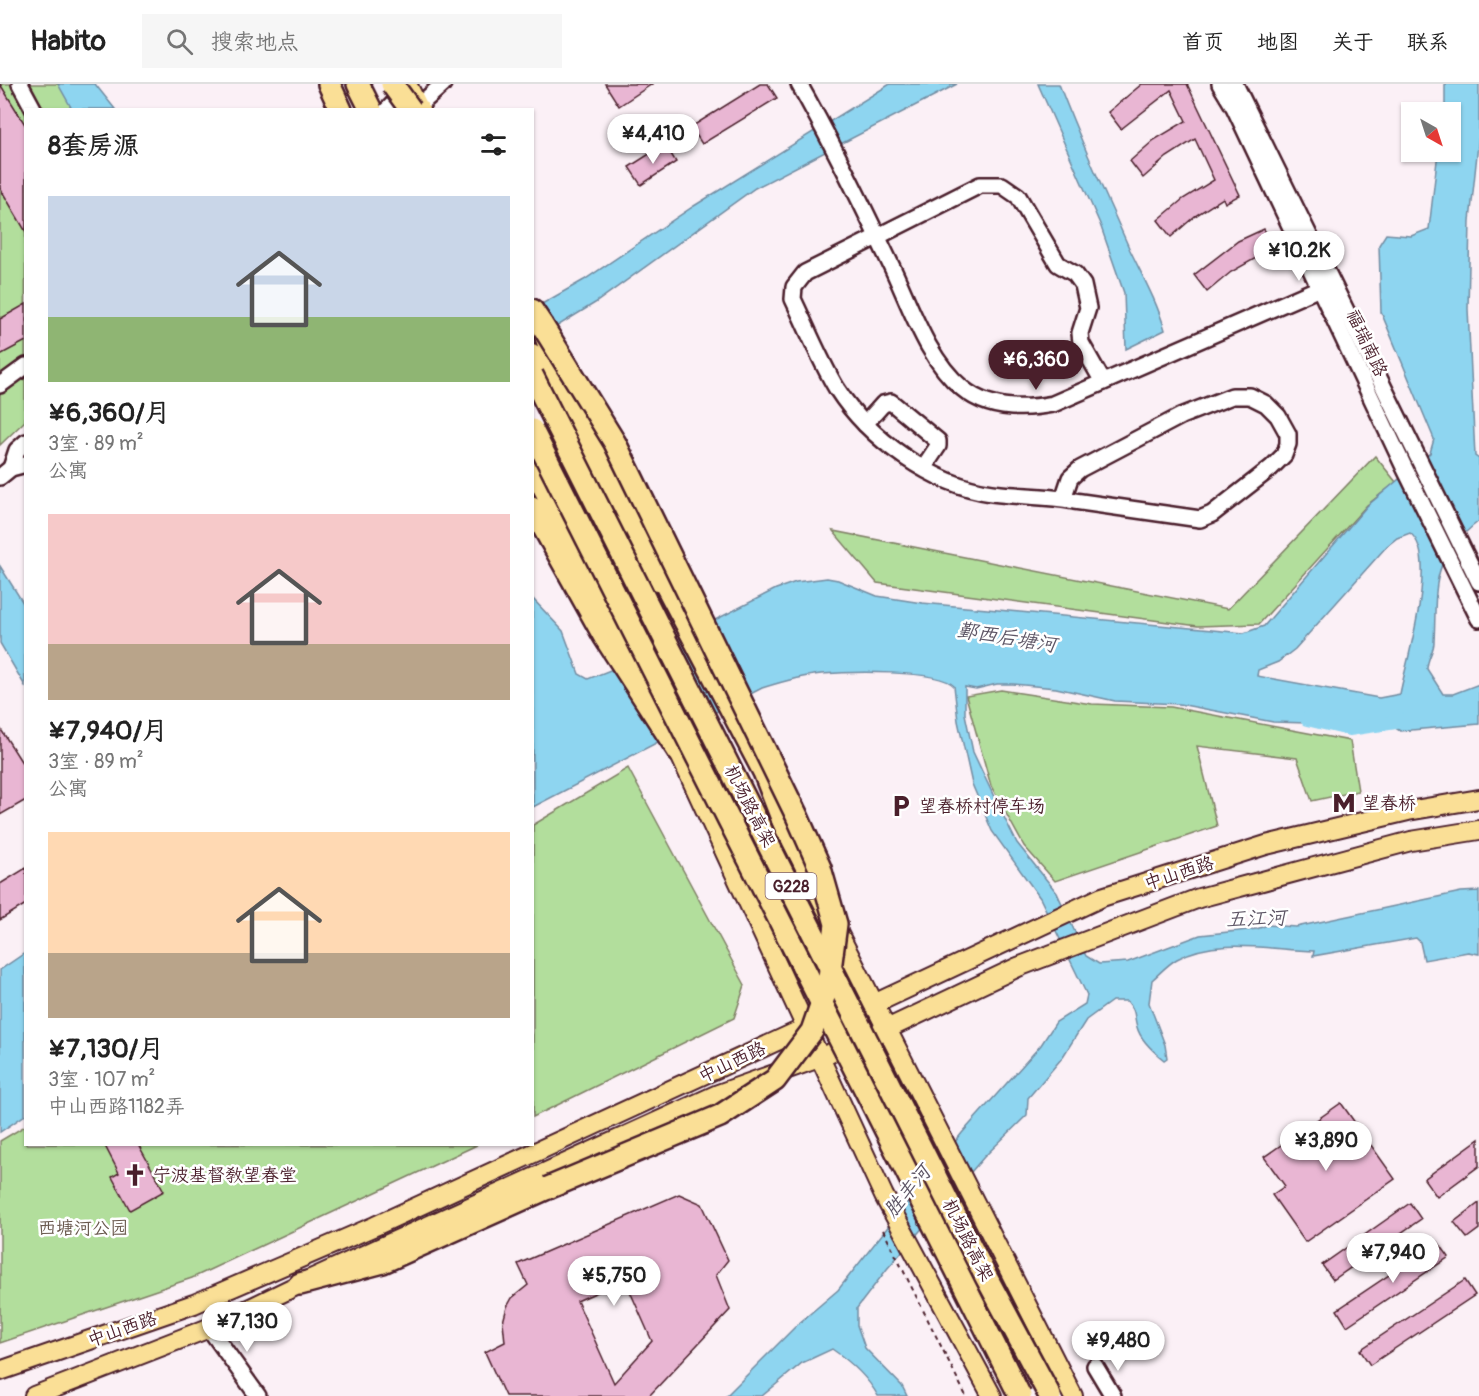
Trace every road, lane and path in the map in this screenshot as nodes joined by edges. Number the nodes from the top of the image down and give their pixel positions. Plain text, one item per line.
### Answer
1 (20, 84) edge
2 (329, 84) edge
3 (336, 84) edge
4 (358, 84) edge
5 (385, 84) edge
6 (443, 84) edge
7 (1220, 84) edge
8 (1235, 84) edge
9 (406, 85) edge
10 (801, 85) edge
11 (33, 108) edge
12 (340, 108) edge
13 (348, 108) edge
14 (370, 108) edge
15 (389, 108) edge
16 (411, 108) edge
17 (412, 108) edge
18 (413, 108) edge
19 (877, 236) junction
20 (1326, 285) junction
21 (537, 318) edge
22 (534, 364) edge
23 (24, 368) edge
24 (1103, 382) junction
25 (0, 386) edge
26 (865, 424) junction
27 (534, 434) edge
28 (24, 444) edge
29 (924, 467) junction
30 (12, 470) edge
31 (534, 472) edge
32 (1063, 499) junction
33 (534, 511) edge
34 (1479, 582) edge
35 (1479, 619) edge
36 (680, 755) junction
37 (1479, 799) edge
38 (1479, 830) edge
39 (787, 831) junction
40 (874, 1004) junction
41 (806, 1028) junction
42 (887, 1029) junction
43 (819, 1058) junction
44 (879, 1223) dead end
45 (300, 1284) junction
46 (209, 1328) junction
47 (1095, 1366) dead end
48 (0, 1371) edge
49 (34, 1396) edge
50 (258, 1396) edge
51 (966, 1396) edge
52 (992, 1396) edge
53 (1020, 1396) edge
54 (1050, 1396) edge
55 (1073, 1396) edge
56 (1113, 1396) edge

1 - 11 street
2 - 12 highway
3 - 13 main road
4 - 14 highway
5 - 16 highway
6 - 18 street
7 - 20 street, 福瑞南路
8 - 20 street, 福瑞南路
9 - 15 street
9 - 17 highway, bridge
10 - 19 street
19 - 24 street
19 - 24 street
19 - 26 street
20 - 24 street
20 - 34 street, 福瑞南路
20 - 35 street, 福瑞南路
21 - 39 highway, bridge
21 - 45 highway, bridge
22 - 39 main road
22 - 54 highway, 机场路高架 / G228, bridge
23 - 25 street
26 - 29 street
26 - 29 street
27 - 53 highway, 机场路高架 / G228, bridge
28 - 30 street
29 - 32 street
31 - 36 main road
32 - 32 street
33 - 36 highway
36 - 41 main road
37 - 40 main road, 中山西路
38 - 42 main road, 中山西路
39 - 40 main road
40 - 41 main road, 中山西路
40 - 42 main road
41 - 43 main road
41 - 48 main road, 中山西路
42 - 43 main road, 中山西路
42 - 55 main road
43 - 45 main road, 中山西路
43 - 52 main road
44 - 51 path
45 - 46 main road, 中山西路
46 - 49 main road, 中山西路
46 - 50 street
47 - 56 street

